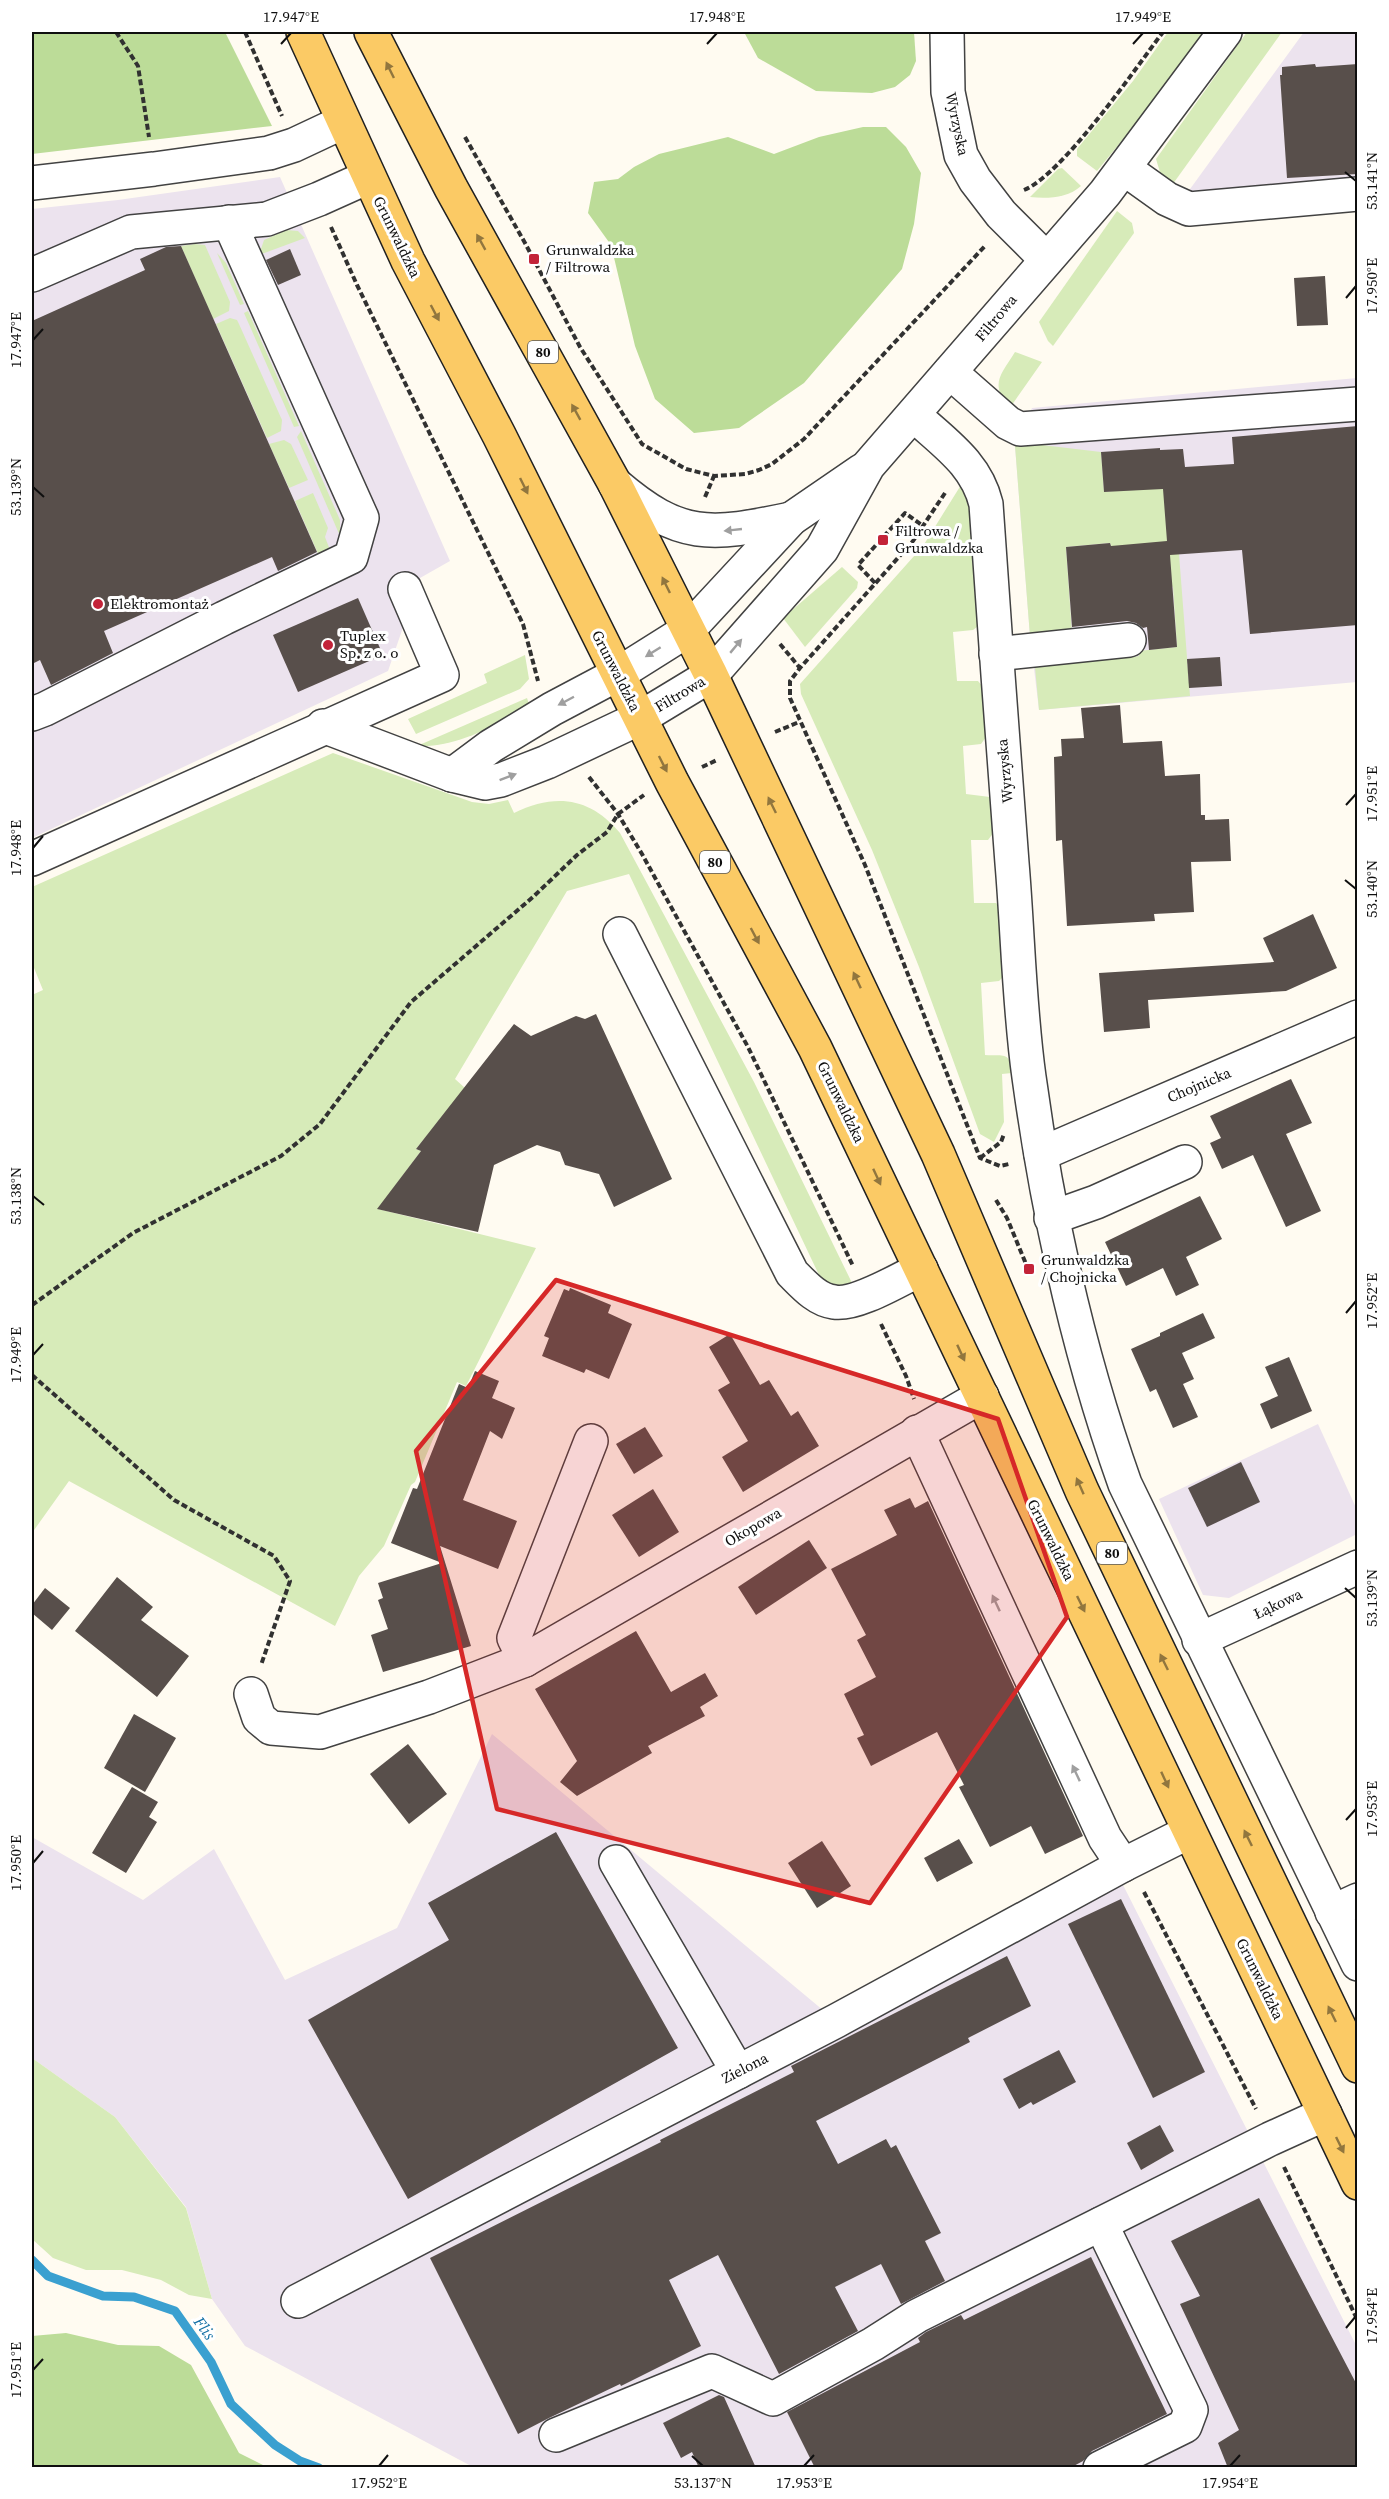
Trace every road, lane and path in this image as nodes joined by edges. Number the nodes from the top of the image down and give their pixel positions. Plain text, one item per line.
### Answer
1 (116, 32) edge
2 (246, 32) edge
3 (303, 32) edge
4 (371, 32) edge
5 (947, 32) edge
6 (1162, 32) edge
7 (1225, 32) edge
8 (343, 122) junction
9 (461, 129) dead end
10 (294, 145) junction
11 (154, 169) junction
12 (1125, 169) junction
13 (368, 177) junction
14 (32, 183) edge
15 (1024, 190) dead end
16 (1358, 194) edge
17 (319, 200) junction
18 (230, 222) junction
19 (979, 250) dead end
20 (1046, 260) junction
21 (32, 276) edge
22 (950, 372) junction
23 (1358, 404) edge
24 (914, 415) junction
25 (868, 466) junction
26 (615, 484) junction
27 (948, 489) dead end
28 (791, 519) junction
29 (923, 526) junction
30 (876, 583) junction
31 (405, 589) dead end
32 (688, 630) junction
33 (774, 636) dead end
34 (1129, 640) dead end
35 (996, 654) junction
36 (800, 668) junction
37 (618, 674) junction
38 (711, 675) junction
39 (540, 685) dead end
40 (32, 714) edge
41 (640, 718) junction
42 (799, 722) junction
43 (323, 726) junction
44 (775, 732) dead end
45 (586, 774) dead end
46 (452, 775) junction
47 (642, 796) dead end
48 (618, 814) junction
49 (32, 859) edge
50 (620, 934) dead end
51 (1358, 1017) edge
52 (1005, 1131) dead end
53 (1041, 1154) junction
54 (980, 1158) junction
55 (1185, 1162) dead end
56 (981, 1168) dead end
57 (992, 1193) dead end
58 (1051, 1218) junction
59 (921, 1269) junction
60 (1030, 1273) dead end
61 (866, 1294) junction
62 (32, 1305) edge
63 (32, 1375) edge
64 (982, 1396) junction
65 (916, 1417) junction
66 (591, 1441) dead end
67 (1358, 1567) edge
68 (1199, 1640) junction
69 (525, 1660) junction
70 (251, 1694) joint
71 (1189, 1832) junction
72 (616, 1862) dead end
73 (1132, 1875) junction
74 (1345, 1906) edge
75 (1358, 1964) edge
76 (1358, 2066) edge
77 (738, 2072) junction
78 (1325, 2114) junction
79 (1270, 2139) junction
80 (1358, 2183) edge
81 (1101, 2224) junction
82 (298, 2301) dead end
83 (1358, 2321) edge
84 (556, 2435) dead end
85 (1100, 2468) edge

1 - 11 path
2 - 10 path
3 - 8 main road, Grunwaldzka / 80
26 -> 4 main road, 80
5 - 20 street, Wyrzyska
6 - 15 path
7 - 12 street, Filtrowa
8 - 10 street
8 - 13 main road, Grunwaldzka / 80
9 - 19 path
10 - 11 street
11 - 14 street
12 - 16 street
12 - 20 street, Filtrowa
13 - 17 street
13 -> 37 main road, Grunwaldzka / 80
17 - 18 street
17 - 39 path
18 - 21 street
18 - 40 street
20 - 22 street, Filtrowa
22 - 23 street
22 - 24 street, Filtrowa
24 - 25 street, Filtrowa
24 - 35 street, Wyrzyska
25 - 28 street, Filtrowa
38 -> 25 street, Filtrowa
28 -> 26 street
32 -> 26 main road, 80
27 - 29 path
28 - 32 street, Filtrowa
29 - 30 path
29 - 30 path
30 - 36 path
31 - 43 street
32 -> 37 street, Filtrowa
32 - 38 main road, 80
33 - 36 path
34 - 35 street
35 - 53 street, Wyrzyska
36 - 42 path
37 - 41 main road, Grunwaldzka / 80
37 -> 46 street, Filtrowa
38 - 41 street, Filtrowa
76 -> 38 main road, 80
46 -> 41 street, Filtrowa
41 -> 59 main road, Grunwaldzka / 80
42 - 44 path
42 - 54 path
43 - 46 street, Filtrowa
43 - 49 street
45 - 48 path
47 - 48 path
48 - 61 path
48 - 62 path
50 - 61 street
51 - 53 street, Chojnicka
52 - 54 path
53 - 54 path
53 - 58 street, Wyrzyska
54 - 56 path
55 - 58 street
57 - 60 path
58 - 68 street, Wyrzyska
59 - 61 street
59 -> 64 main road, Grunwaldzka / 80
61 - 65 path
63 - 70 path
64 - 65 street, Okopowa
64 -> 71 main road, Grunwaldzka / 80
65 - 69 street, Okopowa
73 -> 65 street
66 - 69 street
67 - 68 street, Łąkowa
68 - 74 street, Wyrzyska
69 - 70 street, Okopowa
71 - 73 street, Zielona
71 - 78 main road, Grunwaldzka / 80
72 - 77 street
73 - 77 street, Zielona
73 - 79 path
74 - 75 street, Wyrzyska
77 - 82 street, Zielona
78 - 79 street
78 -> 80 main road, Grunwaldzka / 80
79 - 81 street
79 - 83 path
81 - 84 street
81 - 85 street

